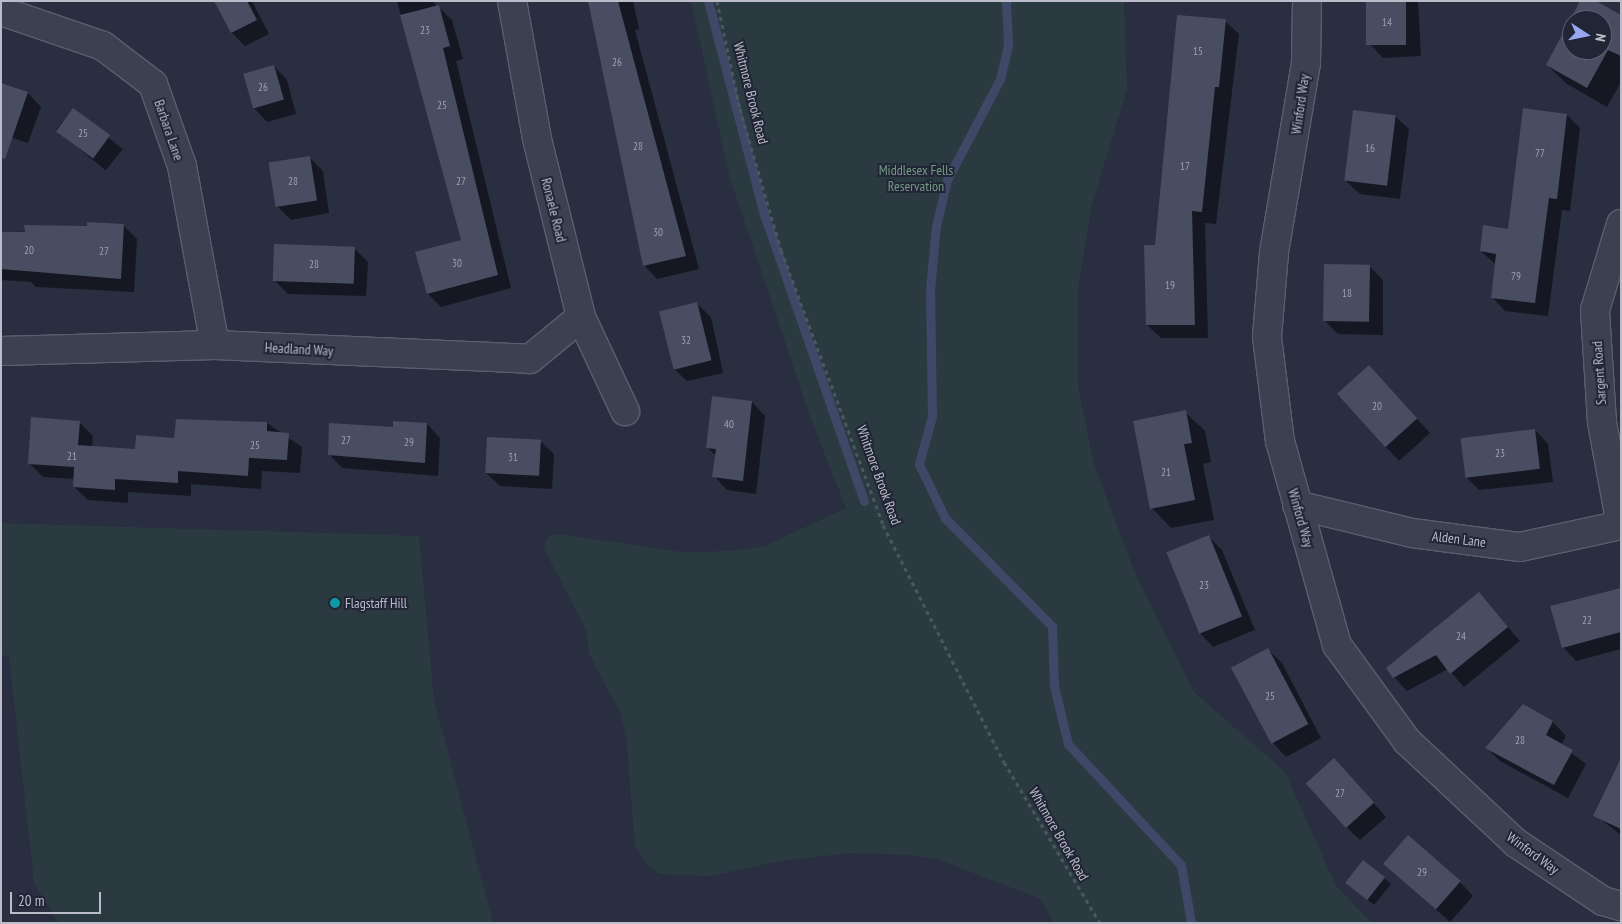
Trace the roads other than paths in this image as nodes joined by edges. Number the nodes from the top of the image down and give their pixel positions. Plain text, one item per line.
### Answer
1 (512, 1) edge
2 (1307, 1) edge
3 (1, 11) edge
4 (1621, 224) edge
5 (581, 316) junction
6 (215, 345) junction
7 (1, 351) edge
8 (624, 411) dead end
9 (1297, 505) junction
10 (1621, 525) edge
11 (1621, 906) edge

1 - 5 street, Ronaele Road
2 - 9 street, Winford Way
3 - 6 street, Barbara Lane
4 - 10 street, Sargent Road
5 - 6 street, Headland Way
5 - 8 street, Ronaele Road
6 - 7 street, Headland Way
9 - 10 street, Alden Lane
9 - 11 street, Winford Way

